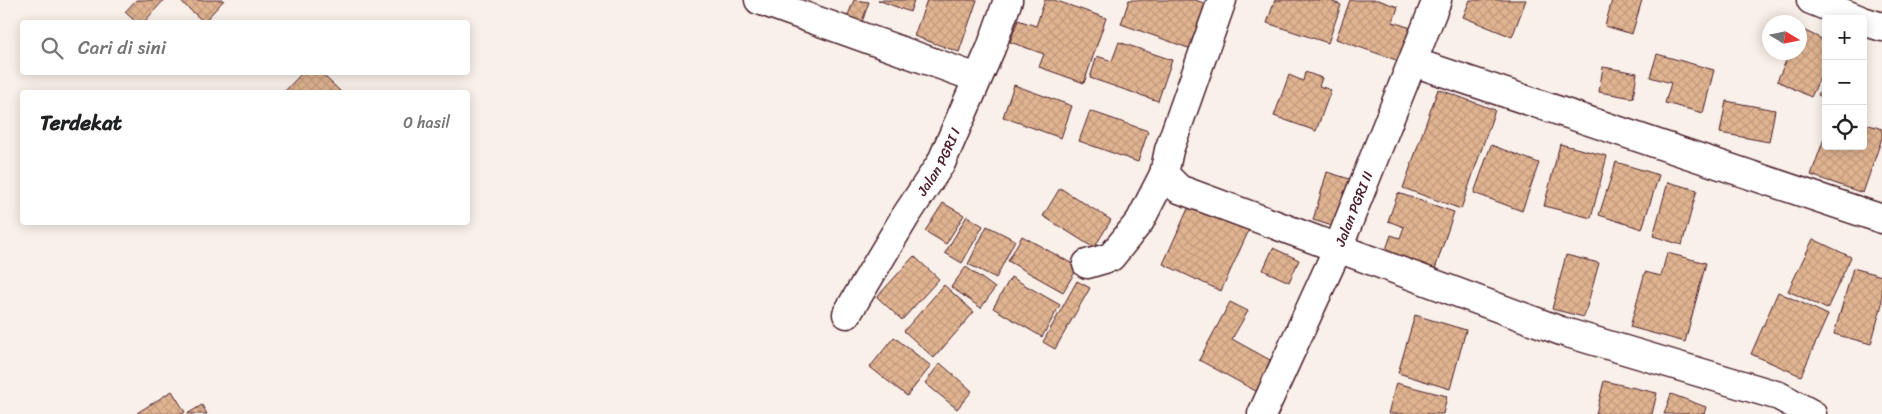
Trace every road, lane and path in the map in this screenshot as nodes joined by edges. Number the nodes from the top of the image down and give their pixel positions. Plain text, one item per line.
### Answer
1 (759, 0) edge
2 (1008, 0) edge
3 (1222, 0) edge
4 (1437, 0) edge
5 (1810, 0) edge
6 (1848, 15) edge
7 (1867, 22) edge
8 (1882, 27) edge
9 (1413, 62) junction
10 (977, 78) junction
11 (1164, 174) junction
12 (1882, 219) edge
13 (1338, 248) junction
14 (1087, 264) dead end
15 (847, 314) dead end
16 (1262, 414) edge
17 (1812, 414) edge

1 - 10 street
2 - 10 street, Jalan PGRI I
3 - 11 street
4 - 9 street, Jalan PGRI II
5 - 6 street
7 - 8 street
9 - 12 street
9 - 13 street, Jalan PGRI II
10 - 15 street, Jalan PGRI I
11 - 13 street
11 - 14 street
13 - 16 street, Jalan PGRI II
13 - 17 street

